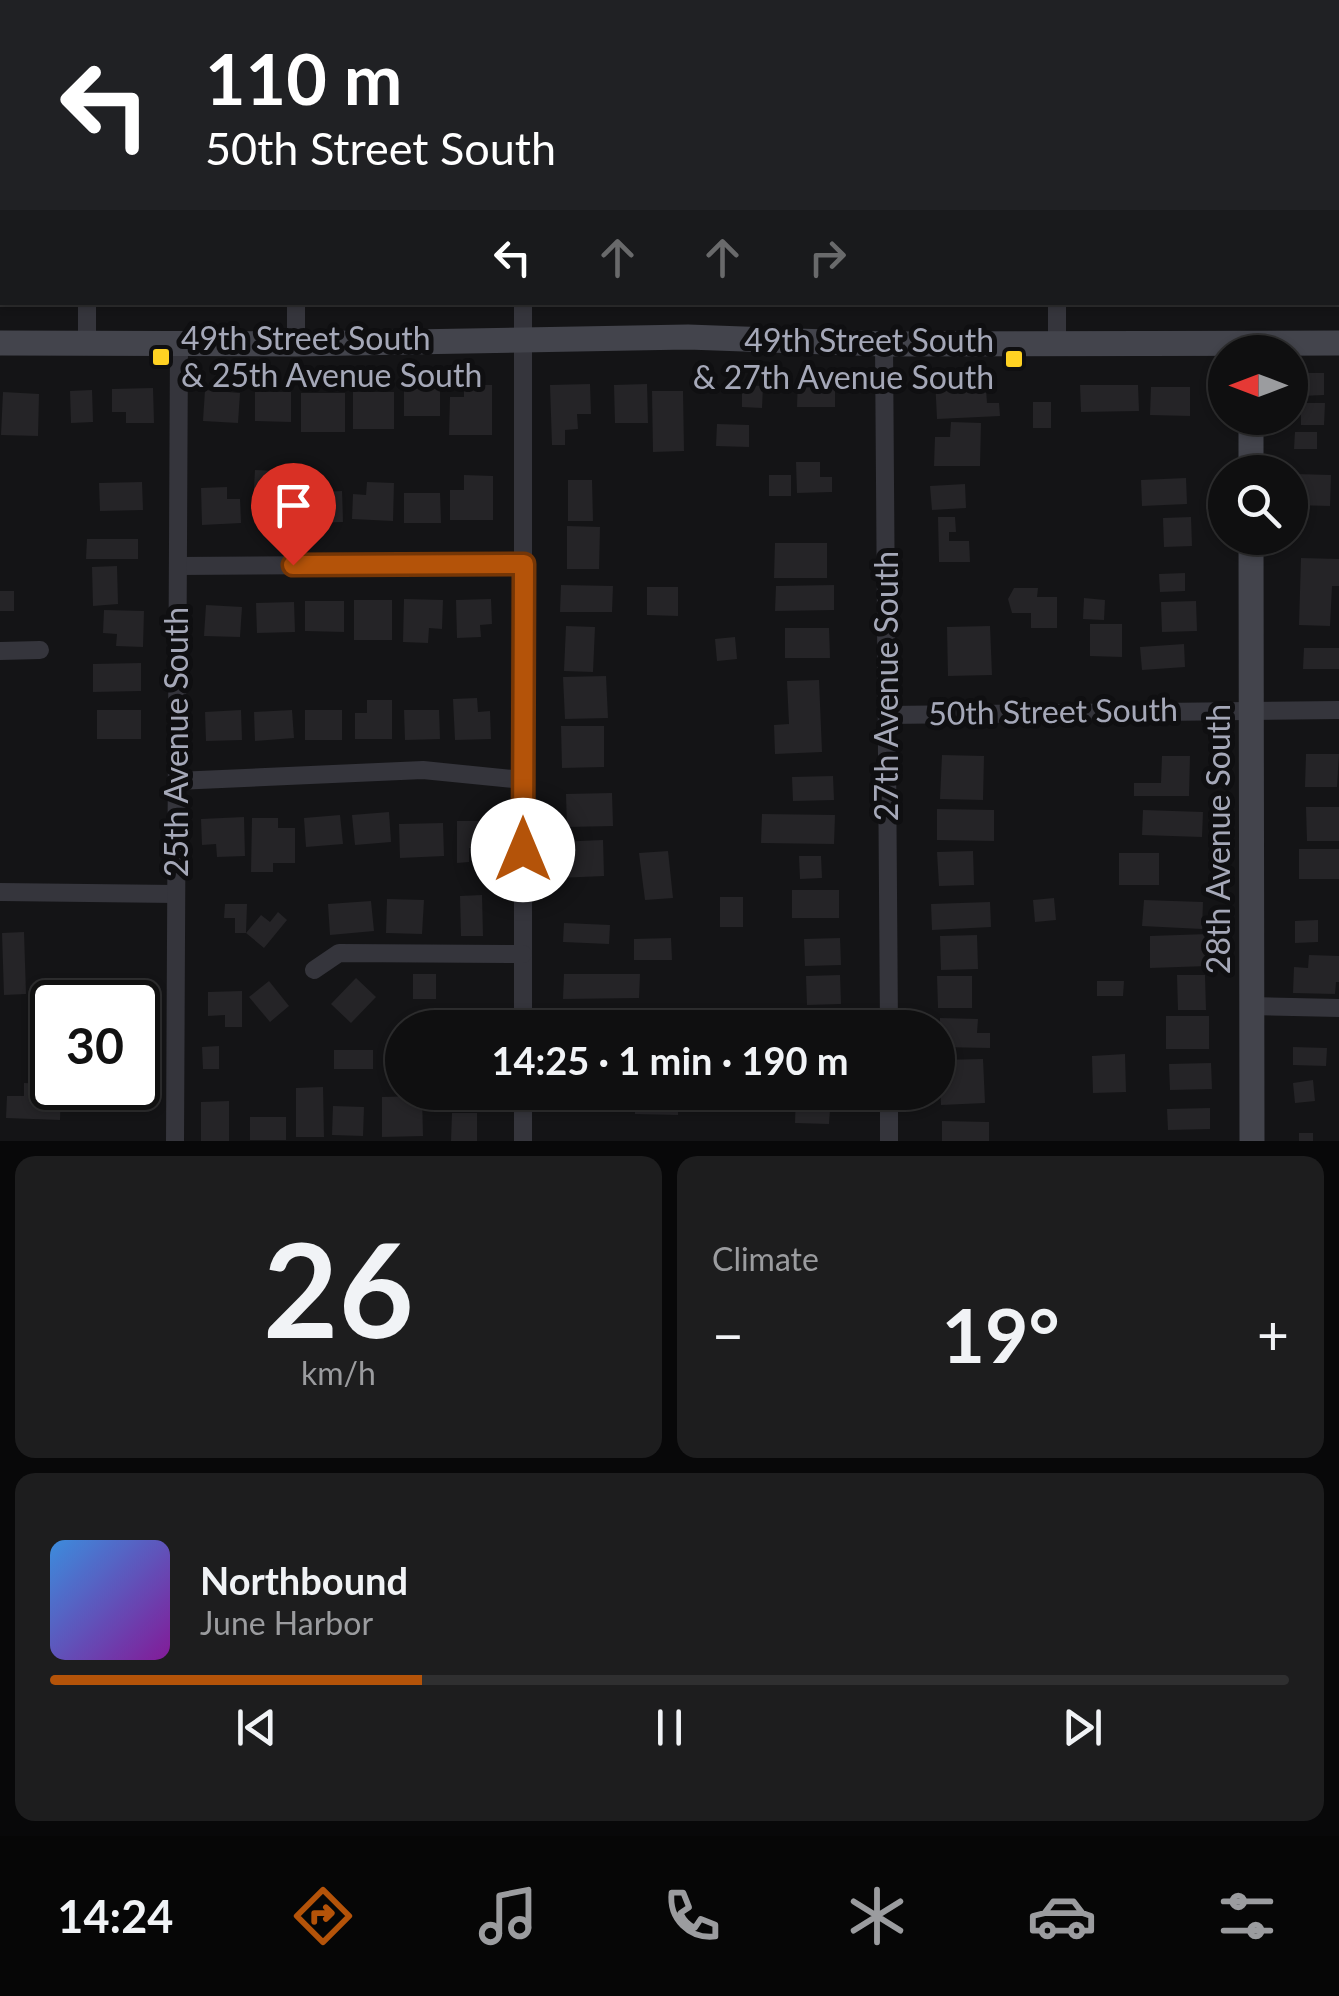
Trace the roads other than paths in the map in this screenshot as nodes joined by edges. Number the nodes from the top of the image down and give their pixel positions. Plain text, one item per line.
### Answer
1 (87, 305) edge
2 (296, 305) edge
3 (522, 305) edge
4 (1057, 305) edge
5 (524, 340) junction
6 (1057, 342) junction
7 (0, 343) edge
8 (87, 343) junction
9 (178, 343) junction
10 (1339, 343) edge
11 (296, 344) junction
12 (884, 344) junction
13 (1308, 345) edge
14 (1208, 347) edge
15 (1251, 555) edge
16 (524, 564) junction
17 (178, 566) junction
18 (40, 650) dead end
19 (0, 651) edge
20 (1252, 709) junction
21 (1339, 710) edge
22 (887, 715) junction
23 (523, 780) junction
24 (176, 781) junction
25 (0, 892) edge
26 (176, 894) junction
27 (523, 954) junction
28 (314, 970) dead end
29 (1251, 1006) junction
30 (1339, 1008) edge
31 (523, 1010) edge
32 (889, 1010) edge
33 (523, 1110) edge
34 (889, 1110) edge
35 (175, 1141) edge
36 (523, 1141) edge
37 (889, 1141) edge
38 (1252, 1141) edge

1 - 8 street
2 - 11 street
3 - 5 street
4 - 6 street
5 - 11 street
5 - 12 street
5 - 16 street
6 - 12 street
6 - 14 street
7 - 8 street
8 - 9 street
9 - 11 street
9 - 17 street, 25th Avenue South
10 - 13 street
12 - 22 street, 27th Avenue South
15 - 20 street, 28th Avenue South
16 - 17 street
16 - 23 street
17 - 24 street, 25th Avenue South
18 - 19 street
20 - 21 street, 50th Street South
20 - 22 street, 50th Street South
20 - 29 street, 28th Avenue South
22 - 32 street, 27th Avenue South
23 - 24 street
23 - 27 street
24 - 26 street, 25th Avenue South
25 - 26 street
26 - 35 street, 25th Avenue South
27 - 28 street
27 - 31 street
29 - 30 street
29 - 38 street, 28th Avenue South
33 - 36 street
34 - 37 street

